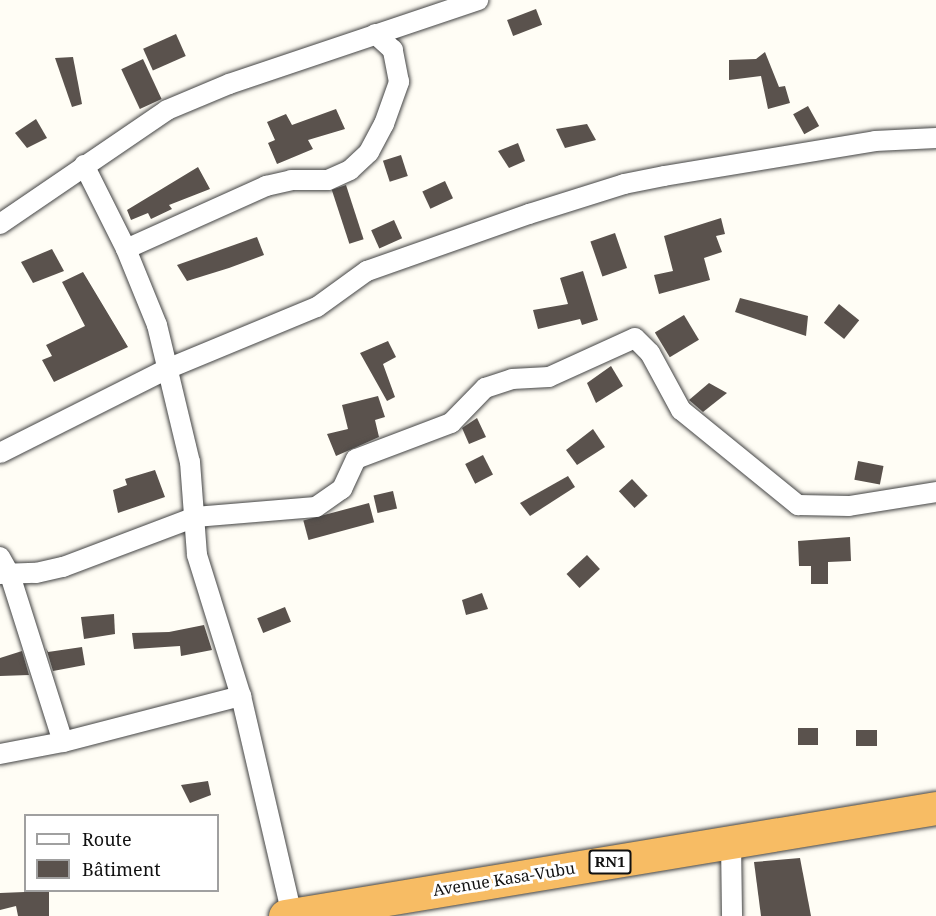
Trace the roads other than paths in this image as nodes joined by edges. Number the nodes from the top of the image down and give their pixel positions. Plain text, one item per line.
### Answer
1 (478, 0) edge
2 (375, 34) junction
3 (936, 138) edge
4 (84, 165) junction
5 (0, 224) edge
6 (126, 249) junction
7 (167, 369) junction
8 (0, 453) edge
9 (936, 492) edge
10 (195, 517) junction
11 (0, 557) edge
12 (5, 575) edge
13 (241, 696) junction
14 (63, 742) junction
15 (0, 754) edge
16 (936, 808) edge
17 (731, 842) junction
18 (288, 915) edge
19 (732, 916) edge

1 - 2 street
2 - 4 street
2 - 6 street
3 - 7 street
4 - 5 street
4 - 6 street
6 - 7 street
7 - 8 street
7 - 10 street
9 - 10 street
10 - 12 street
10 - 13 street
11 - 12 street
12 - 14 street
13 - 14 street
13 - 18 street
14 - 15 street
16 - 17 highway, Avenue Kasa-Vubu / RN1
17 - 18 highway, Avenue Kasa-Vubu / RN1
17 - 19 street

